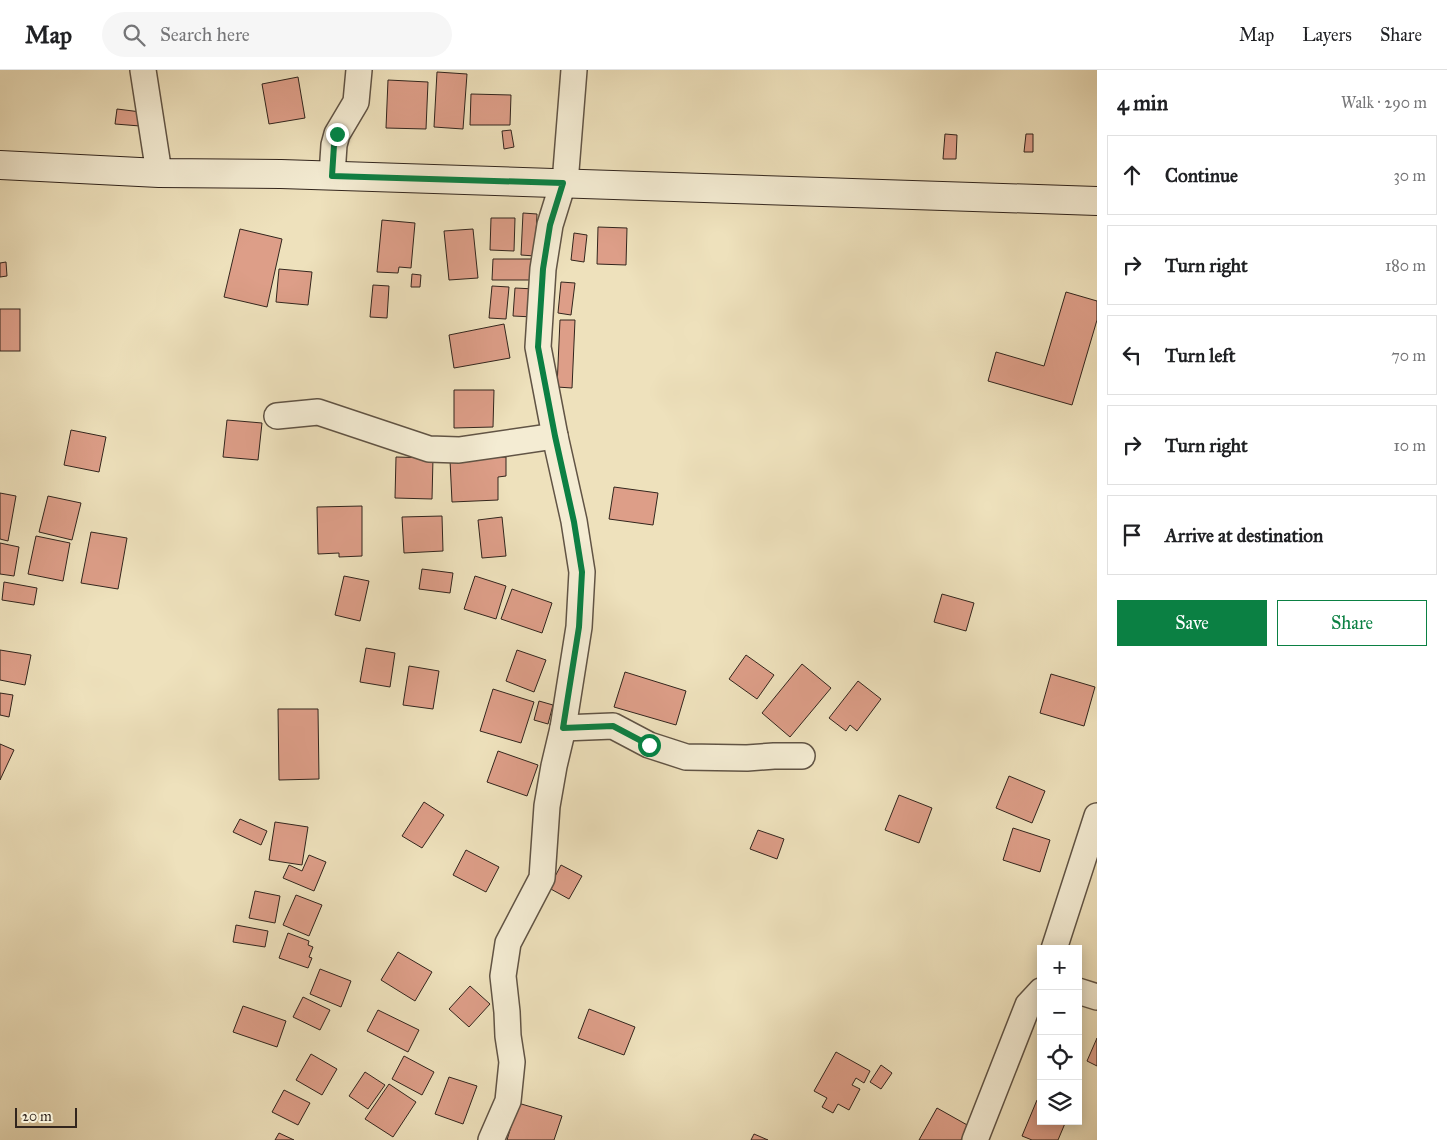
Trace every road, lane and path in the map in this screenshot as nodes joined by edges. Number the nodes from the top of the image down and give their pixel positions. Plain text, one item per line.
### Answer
1 (143, 70) edge
2 (359, 70) edge
3 (574, 70) edge
4 (0, 165) edge
5 (159, 173) junction
6 (332, 176) junction
7 (564, 183) junction
8 (1097, 201) edge
9 (277, 416) dead end
10 (555, 436) junction
11 (563, 728) junction
12 (802, 756) dead end
13 (1097, 816) edge
14 (1055, 945) edge
15 (1082, 992) edge
16 (1037, 994) edge
17 (1097, 997) edge
18 (490, 1140) edge
19 (975, 1140) edge

1 - 5 street
2 - 6 street
3 - 7 street
4 - 5 main road
5 - 6 main road
6 - 7 main road
7 - 8 main road
7 - 10 street
9 - 10 street
10 - 11 street
11 - 12 street
11 - 18 street
13 - 14 street
15 - 17 street
16 - 19 street

